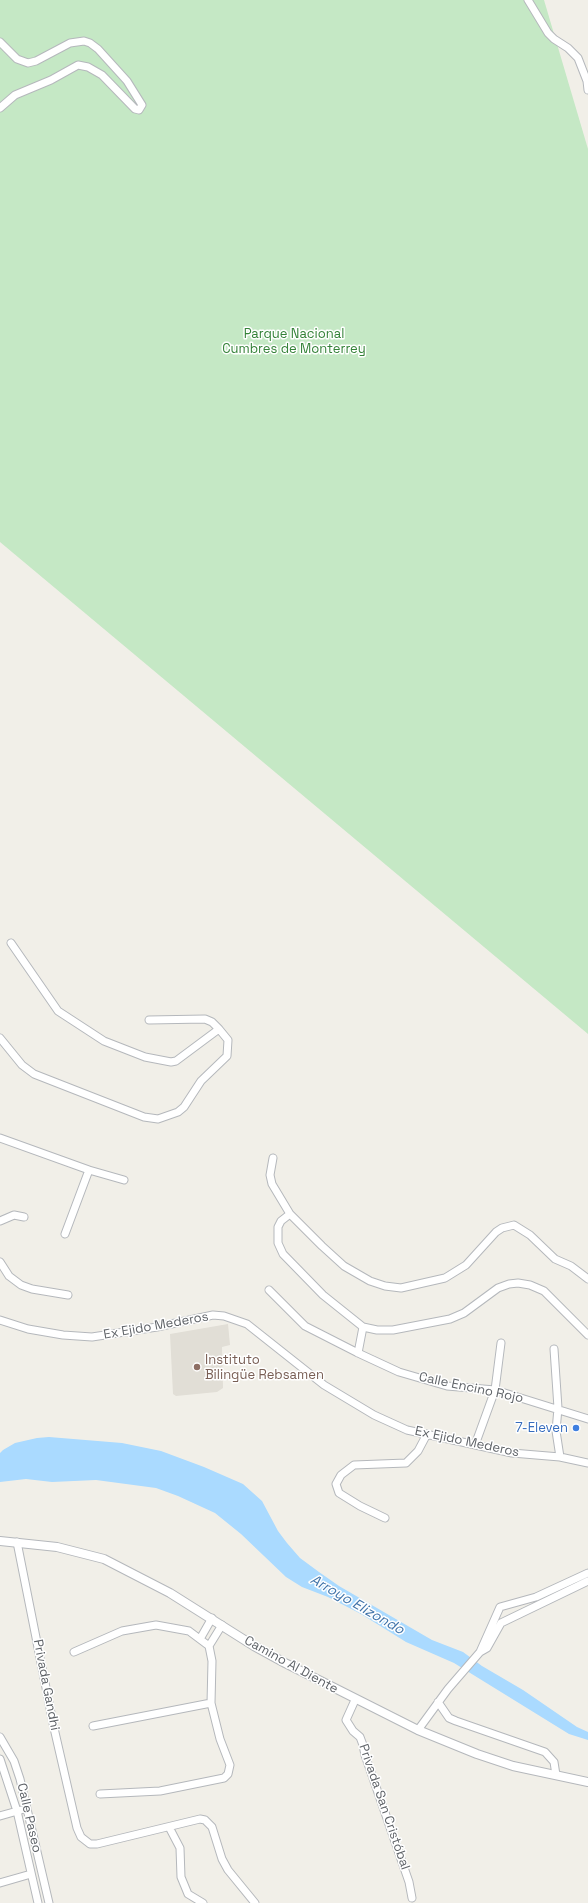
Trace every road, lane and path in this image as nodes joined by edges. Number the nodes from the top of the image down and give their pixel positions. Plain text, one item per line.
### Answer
1 (528, 0) edge
2 (0, 42) edge
3 (588, 90) edge
4 (0, 108) edge
5 (11, 943) dead end
6 (149, 1020) dead end
7 (219, 1029) junction
8 (0, 1038) edge
9 (0, 1138) edge
10 (273, 1158) dead end
11 (89, 1170) junction
12 (124, 1180) dead end
13 (290, 1214) junction
14 (24, 1217) dead end
15 (0, 1221) edge
16 (65, 1234) dead end
17 (0, 1262) edge
18 (588, 1279) edge
19 (270, 1290) dead end
20 (68, 1295) dead end
21 (0, 1320) edge
22 (363, 1328) junction
23 (588, 1335) edge
24 (501, 1343) dead end
25 (554, 1349) dead end
26 (358, 1353) junction
27 (495, 1390) junction
28 (558, 1408) junction
29 (588, 1419) edge
30 (427, 1434) junction
31 (475, 1445) junction
32 (560, 1457) junction
33 (588, 1463) edge
34 (385, 1518) dead end
35 (0, 1541) edge
36 (17, 1542) junction
37 (588, 1573) edge
38 (588, 1581) edge
39 (515, 1602) junction
40 (517, 1615) junction
41 (494, 1617) junction
42 (212, 1618) junction
43 (501, 1623) junction
44 (222, 1625) junction
45 (200, 1639) junction
46 (209, 1646) junction
47 (74, 1652) dead end
48 (479, 1654) junction
49 (356, 1700) junction
50 (438, 1702) junction
51 (211, 1703) junction
52 (93, 1726) dead end
53 (418, 1730) junction
54 (0, 1737) edge
55 (0, 1759) edge
56 (556, 1776) junction
57 (588, 1782) edge
58 (100, 1794) dead end
59 (27, 1809) junction
60 (17, 1811) junction
61 (0, 1816) edge
62 (169, 1827) junction
63 (31, 1874) junction
64 (0, 1883) edge
65 (412, 1898) dead end
66 (38, 1903) edge
67 (49, 1903) edge
68 (203, 1903) edge
69 (255, 1903) edge

1 - 3 street
2 - 4 street
5 - 7 street
6 - 7 street
7 - 8 street
9 - 11 street
10 - 13 street
11 - 12 street
11 - 16 street
13 - 18 street
13 - 22 street
14 - 15 street
17 - 20 street
19 - 26 street, Calle Encino Rojo
21 - 30 street, Ex Ejido Mederos
22 - 23 street
22 - 26 street
24 - 27 street
25 - 28 street
26 - 27 street, Calle Encino Rojo
27 - 28 street, Calle Encino Rojo
27 - 31 street
28 - 29 street, Calle Encino Rojo
28 - 32 street
30 - 31 street, Ex Ejido Mederos
30 - 34 street
31 - 32 street, Ex Ejido Mederos
32 - 33 street, Ex Ejido Mederos
35 - 36 street, Camino Al Diente
36 - 42 street, Camino Al Diente
36 - 62 street, Privada Gandhi
37 - 39 street
38 - 40 street
39 - 40 street
39 - 41 street
40 - 43 street
41 - 43 street
41 - 48 street
42 - 44 street, Camino Al Diente
42 - 45 street
43 - 48 street
44 - 46 street
44 - 49 street, Camino Al Diente
45 - 46 street
45 - 47 street
46 - 51 street
48 - 50 street
49 - 53 street, Camino Al Diente
49 - 65 street, Privada San Cristóbal
50 - 53 street
50 - 56 street
51 - 52 street
51 - 58 street
53 - 56 street, Camino Al Diente
54 - 59 street, Calle Paseo
55 - 60 street
56 - 57 street, Camino Al Diente
59 - 60 street
59 - 67 street, Calle Paseo
60 - 61 street
60 - 63 street
62 - 68 street
62 - 69 street
63 - 64 street
63 - 66 street

